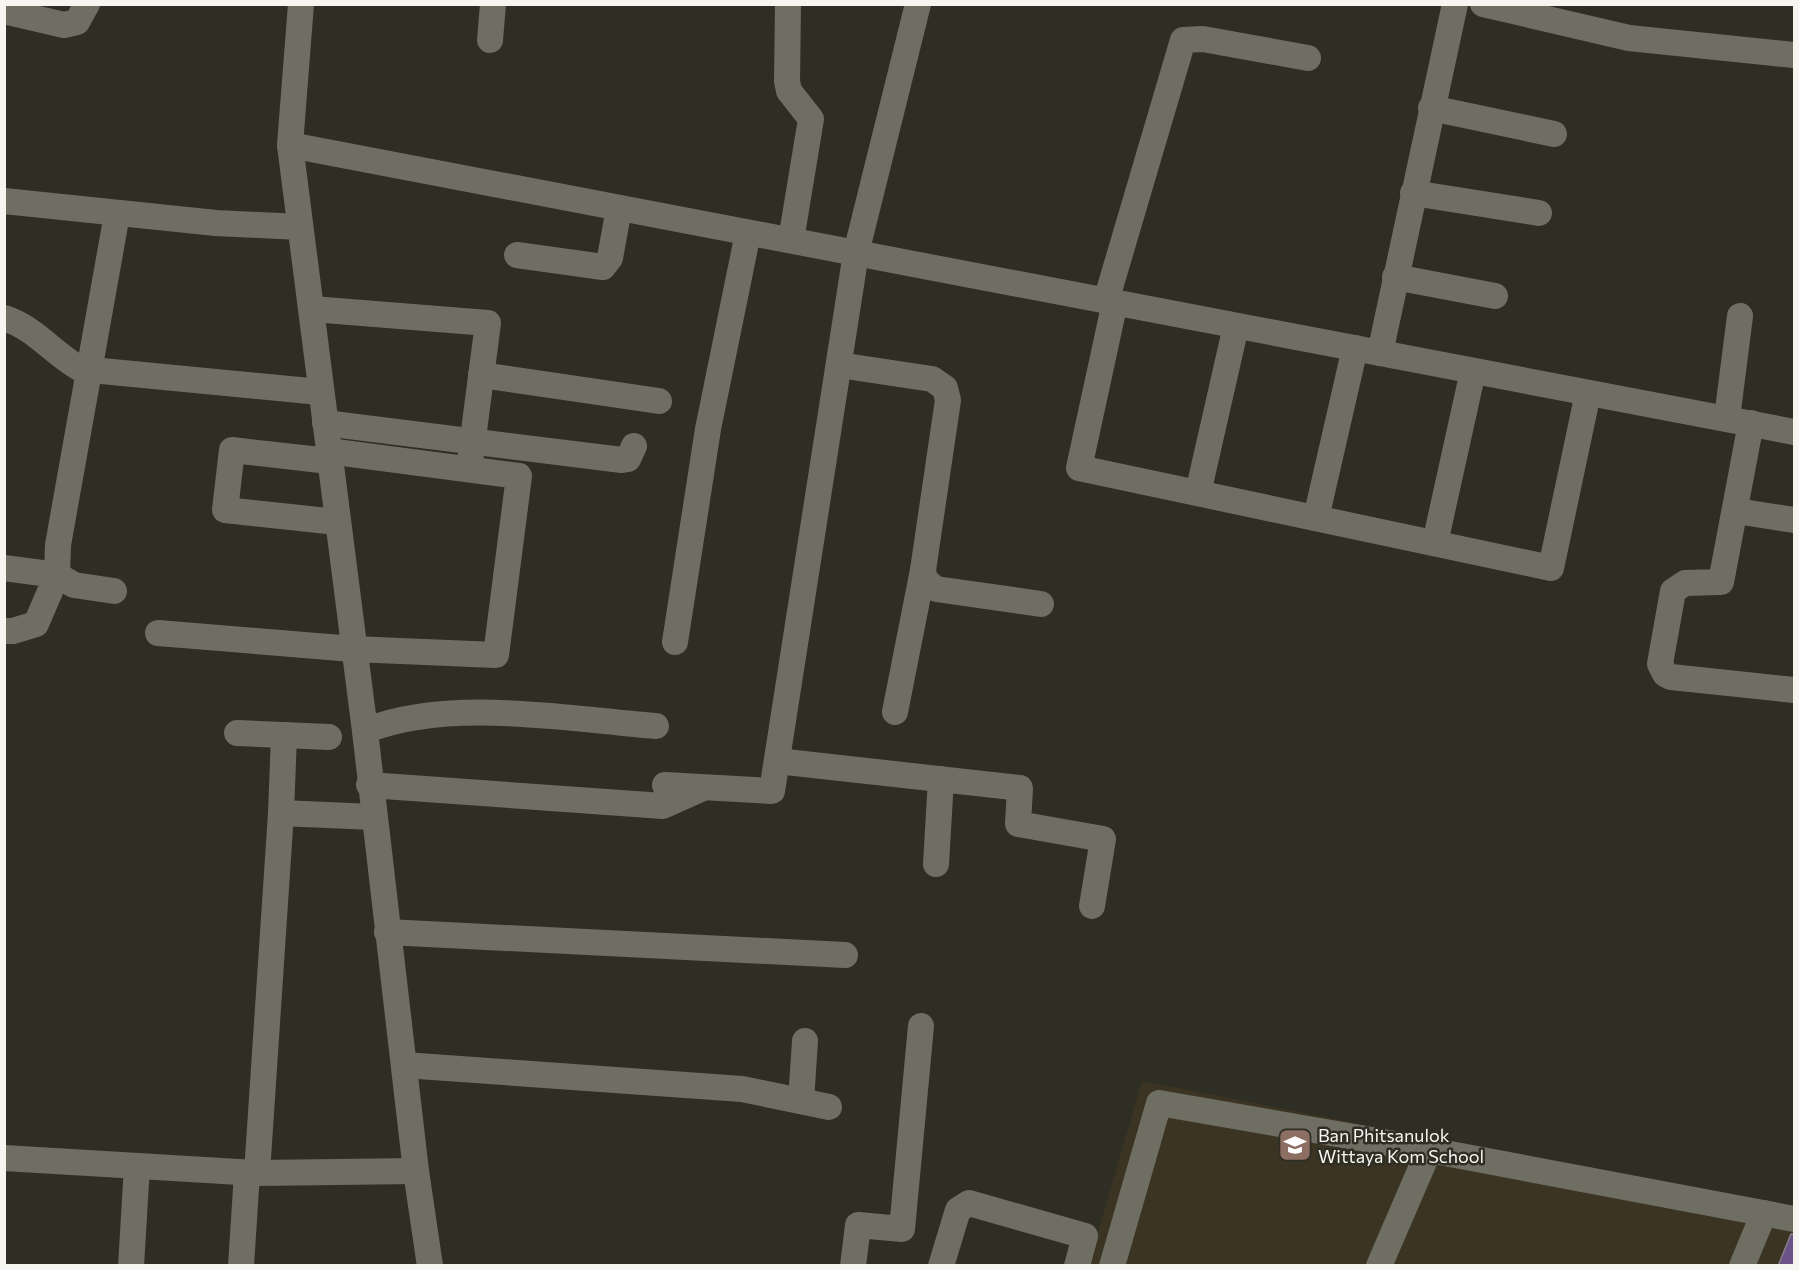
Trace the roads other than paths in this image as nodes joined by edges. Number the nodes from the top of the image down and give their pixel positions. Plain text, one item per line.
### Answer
1 (87, 4) edge
2 (301, 4) edge
3 (493, 4) edge
4 (788, 4) edge
5 (918, 4) edge
6 (1455, 4) edge
7 (1483, 4) edge
8 (4, 11) edge
9 (490, 40) dead end
10 (1794, 55) edge
11 (1308, 58) dead end
12 (1431, 108) junction
13 (1554, 134) dead end
14 (291, 145) junction
15 (1413, 193) junction
16 (4, 201) edge
17 (620, 208) junction
18 (1539, 213) dead end
19 (117, 214) junction
20 (300, 227) junction
21 (748, 233) junction
22 (790, 240) junction
23 (856, 253) junction
24 (517, 255) dead end
25 (1395, 277) junction
26 (1495, 296) dead end
27 (1110, 302) junction
28 (312, 309) junction
29 (1740, 316) dead end
30 (4, 318) edge
31 (1236, 326) junction
32 (1355, 348) junction
33 (1380, 353) junction
34 (839, 365) junction
35 (89, 370) junction
36 (1473, 371) junction
37 (481, 375) junction
38 (320, 392) junction
39 (1588, 393) junction
40 (659, 401) dead end
41 (1739, 421) junction
42 (325, 423) junction
43 (1794, 432) edge
44 (473, 442) junction
45 (634, 446) dead end
46 (329, 456) junction
47 (469, 469) junction
48 (1198, 493) junction
49 (1736, 511) junction
50 (1316, 518) junction
51 (1794, 520) edge
52 (337, 522) junction
53 (1434, 543) junction
54 (4, 568) edge
55 (923, 570) junction
56 (57, 575) junction
57 (114, 591) dead end
58 (1041, 604) dead end
59 (4, 631) edge
60 (158, 633) dead end
61 (675, 642) dead end
62 (352, 650) junction
63 (1794, 690) edge
64 (895, 712) dead end
65 (656, 726) dead end
66 (365, 731) junction
67 (237, 734) dead end
68 (284, 735) junction
69 (329, 737) dead end
70 (777, 761) junction
71 (941, 779) junction
72 (369, 785) junction
73 (665, 785) dead end
74 (705, 788) junction
75 (281, 813) junction
76 (373, 818) junction
77 (936, 864) dead end
78 (1092, 906) dead end
79 (387, 932) junction
80 (845, 955) dead end
81 (921, 1026) dead end
82 (805, 1041) dead end
83 (404, 1065) junction
84 (801, 1101) junction
85 (829, 1107) dead end
86 (1429, 1150) junction
87 (4, 1158) edge
88 (137, 1166) junction
89 (416, 1171) junction
90 (252, 1173) junction
91 (1764, 1213) junction
92 (1794, 1219) edge
93 (131, 1266) edge
94 (241, 1266) edge
95 (430, 1266) edge
96 (853, 1266) edge
97 (941, 1266) edge
98 (1077, 1266) edge
99 (1112, 1266) edge
100 (1379, 1266) edge
101 (1742, 1266) edge

1 - 8 street
2 - 14 street
3 - 9 street
4 - 22 street
5 - 23 street
6 - 12 street
7 - 10 street
11 - 27 street
12 - 13 street
12 - 15 street
14 - 17 street
14 - 20 street
15 - 18 street
15 - 25 street
16 - 19 street
17 - 21 street
17 - 24 street
19 - 20 street
19 - 35 street
20 - 28 street
21 - 22 street
21 - 61 street
22 - 23 street
23 - 27 street
23 - 34 street
25 - 26 street
25 - 33 street
27 - 31 street
27 - 48 street
28 - 37 street
28 - 38 street
29 - 41 street
30 - 35 street
31 - 32 street
31 - 48 street
32 - 33 street
32 - 50 street
33 - 36 street
34 - 55 street
34 - 70 street
35 - 38 street
35 - 56 street
36 - 39 street
36 - 53 street
37 - 40 street
37 - 44 street
38 - 42 street
39 - 41 street
39 - 53 street
41 - 43 street
41 - 49 street
42 - 44 street
42 - 46 street
44 - 45 street
44 - 47 street
46 - 47 street
46 - 52 street
46 - 52 street
47 - 62 street
48 - 50 street
49 - 51 street
49 - 63 street
50 - 53 street
52 - 62 street
54 - 56 street
55 - 58 street
55 - 64 street
56 - 57 street
56 - 59 street
60 - 62 street
62 - 66 street
65 - 66 street
66 - 72 street
67 - 68 street
68 - 69 street
68 - 75 street
70 - 71 street
70 - 74 street
71 - 77 street
71 - 78 street
72 - 74 street
72 - 76 street
73 - 74 street
75 - 76 street
75 - 90 street
76 - 79 street
79 - 80 street
79 - 83 street
81 - 96 street
82 - 84 street
83 - 84 street
83 - 89 street
84 - 85 street
86 - 91 street
86 - 99 street
86 - 100 street
87 - 88 street
88 - 90 street
88 - 93 street
89 - 90 street
89 - 95 street
90 - 94 street
91 - 92 street
91 - 101 street
97 - 98 street

